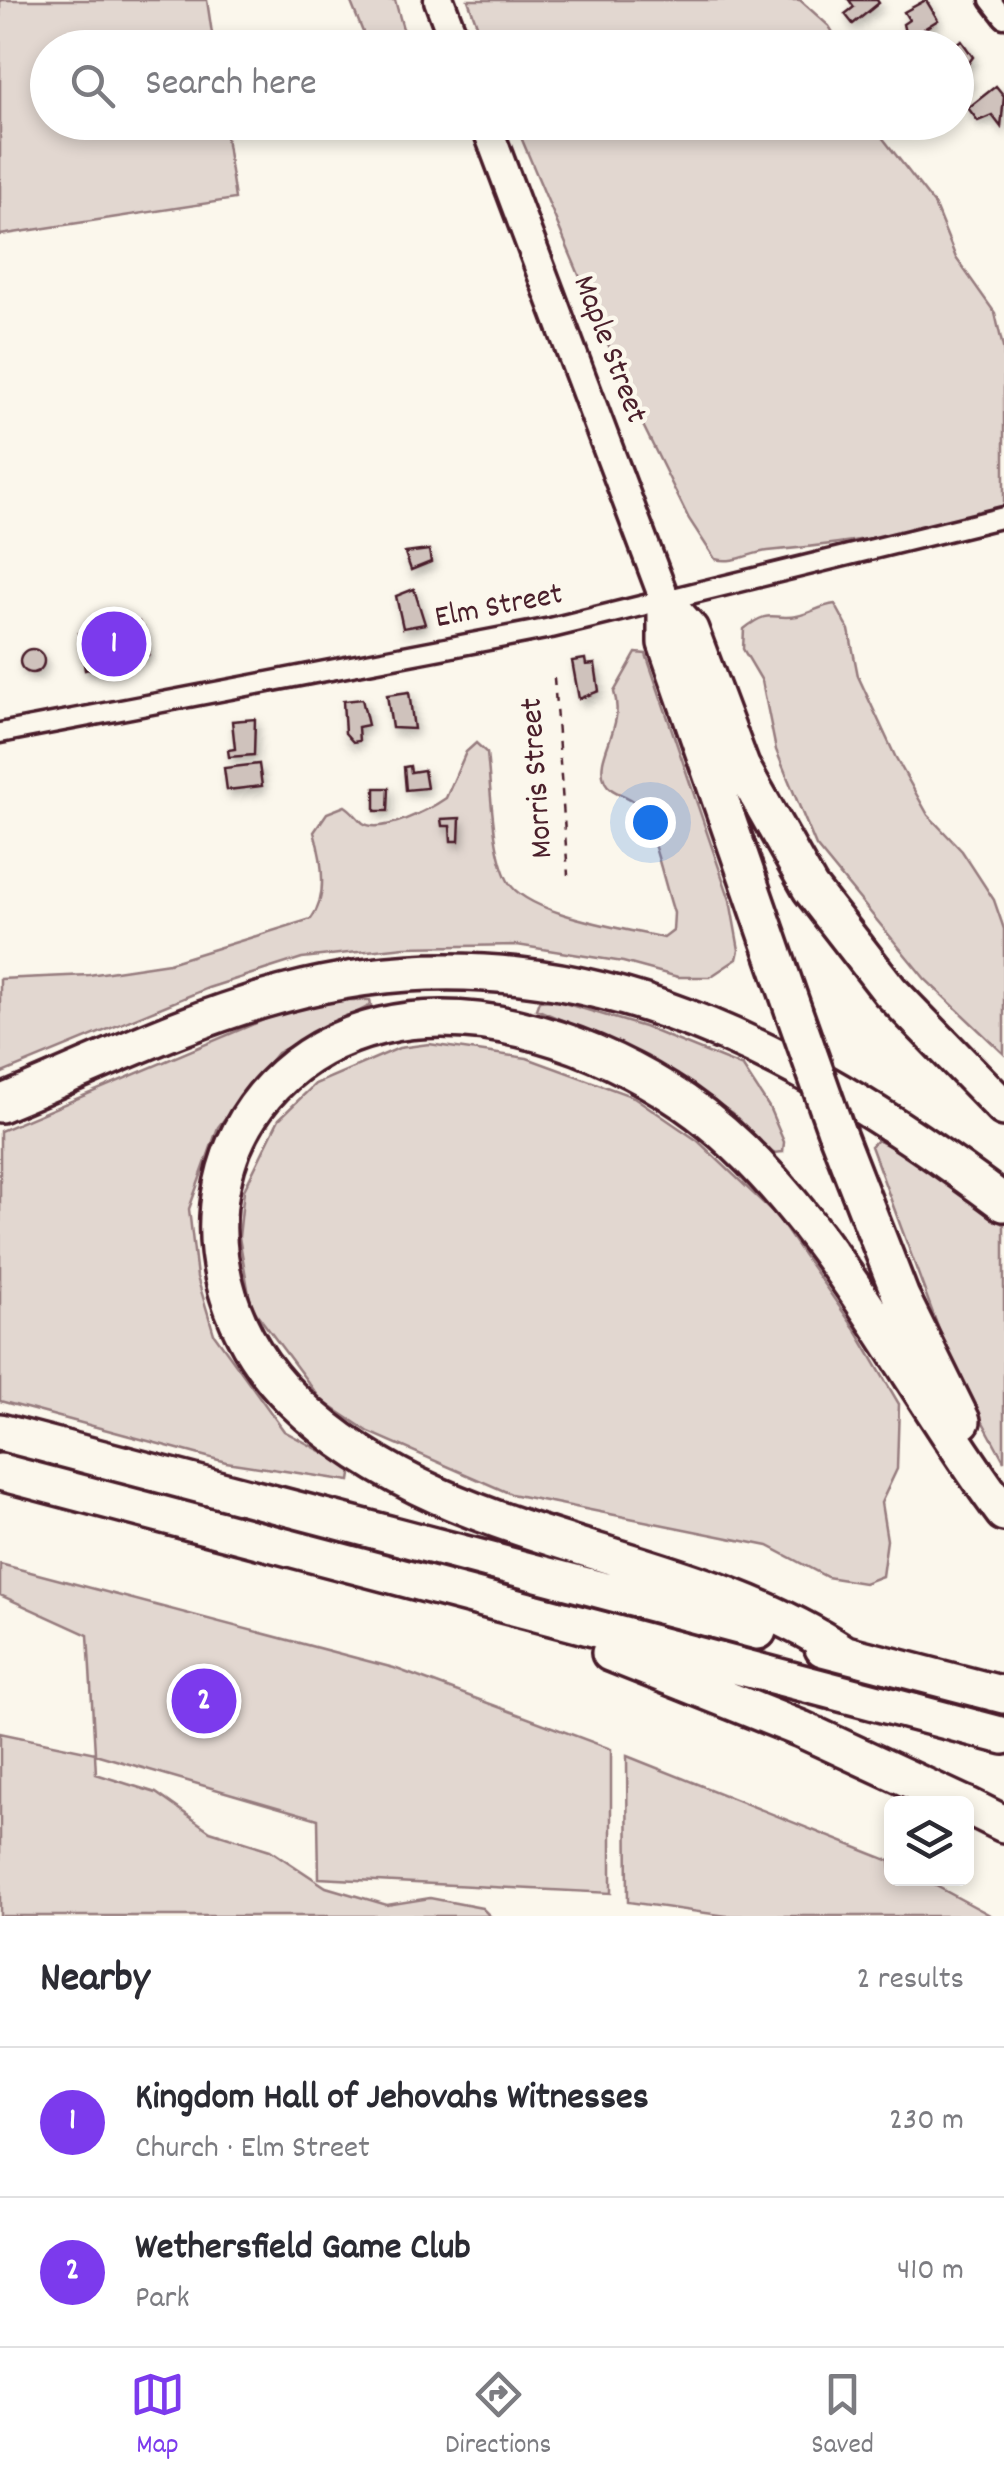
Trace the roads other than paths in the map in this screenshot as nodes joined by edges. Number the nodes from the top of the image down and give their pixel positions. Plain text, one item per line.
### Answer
1 (439, 0) edge
2 (990, 0) edge
3 (1004, 18) edge
4 (450, 30) edge
5 (492, 140) edge
6 (1004, 517) edge
7 (666, 603) junction
8 (0, 733) edge
9 (0, 1104) edge
10 (1004, 1108) edge
11 (1004, 1203) edge
12 (0, 1432) edge
13 (0, 1472) edge
14 (1004, 1493) edge
15 (1004, 1513) edge
16 (500, 1604) junction
17 (844, 1654) junction
18 (1004, 1695) edge
19 (1004, 1736) edge
20 (947, 1796) edge
21 (974, 1809) edge
22 (1004, 1824) edge

1 - 4 main road
2 - 3 street
5 - 7 main road, Maple Street
6 - 7 street, Elm Street
7 - 8 street, Elm Street
7 - 10 highway
7 - 14 highway, bridge
9 - 11 highway
12 - 17 highway
13 - 16 highway
15 - 17 highway
16 - 19 highway
16 - 20 highway
17 - 18 highway
21 - 22 highway

